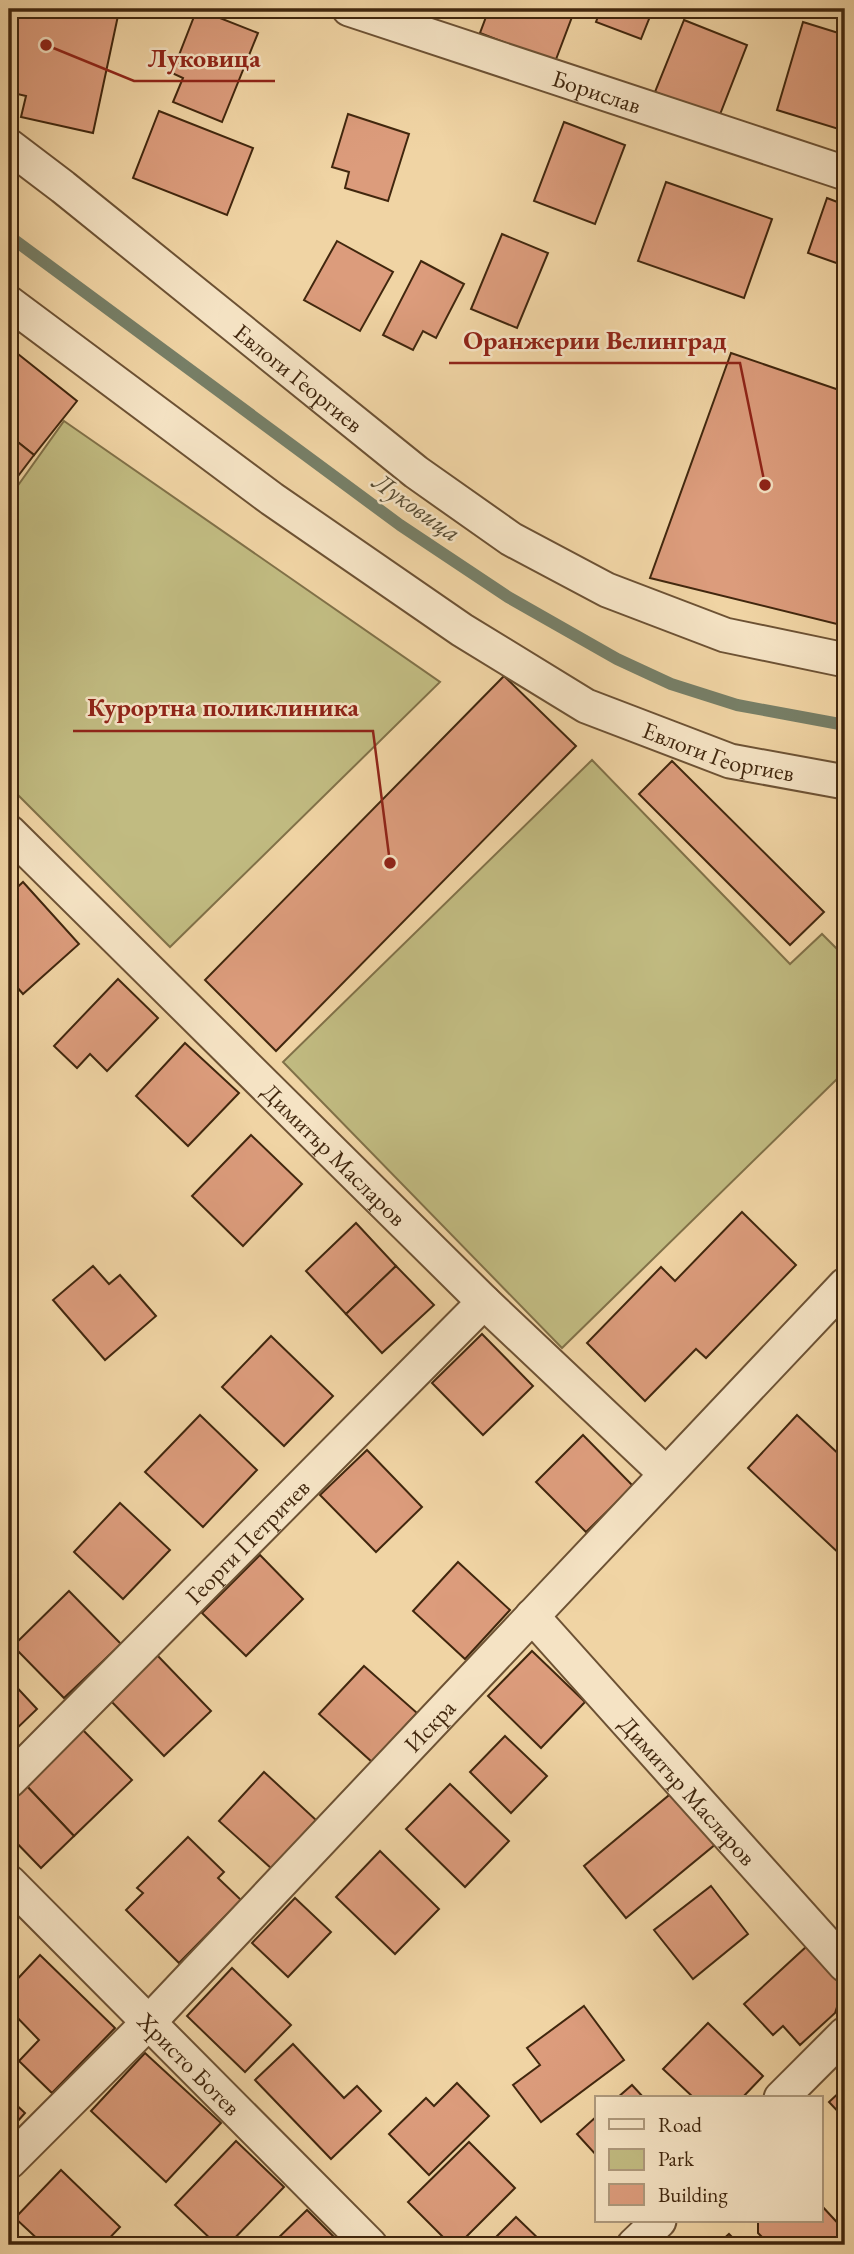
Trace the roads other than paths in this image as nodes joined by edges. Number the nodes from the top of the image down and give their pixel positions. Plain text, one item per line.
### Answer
1 (349, 9) edge
2 (9, 146) edge
3 (845, 173) edge
4 (9, 303) edge
5 (845, 660) edge
6 (845, 782) edge
7 (9, 832) edge
8 (845, 1284) edge
9 (484, 1302) junction
10 (665, 1473) junction
11 (532, 1616) junction
12 (9, 1781) edge
13 (9, 1882) edge
14 (845, 1965) edge
15 (149, 2022) junction
16 (845, 2034) edge
17 (783, 2096) edge
18 (9, 2162) edge
19 (658, 2222) edge
20 (370, 2245) edge
21 (634, 2245) edge

1 - 3 street, Борислав
2 - 5 street, Евлоги Георгиев
4 - 6 street, Евлоги Георгиев
7 - 9 street, Димитър Масларов
8 - 10 street, Искра
9 - 10 street, Димитър Масларов
9 - 12 street, Георги Петричев
10 - 11 street, Искра
11 - 14 street, Димитър Масларов
11 - 15 street, Искра
13 - 15 street, Христо Ботев
15 - 18 street, Искра
15 - 20 street, Христо Ботев
16 - 17 street
19 - 21 street

